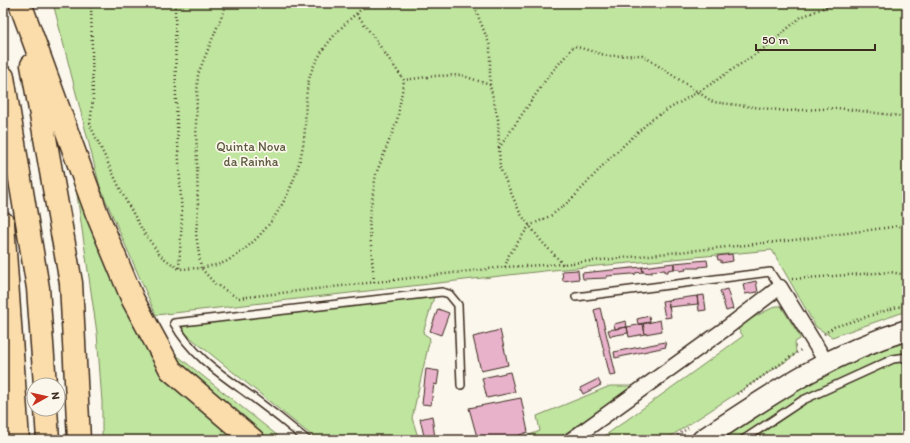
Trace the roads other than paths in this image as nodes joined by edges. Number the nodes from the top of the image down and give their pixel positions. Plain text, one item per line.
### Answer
1 (20, 3) edge
2 (3, 77) edge
3 (3, 223) edge
4 (780, 287) junction
5 (576, 297) dead end
6 (907, 330) edge
7 (907, 357) edge
8 (826, 362) junction
9 (44, 377) edge
10 (461, 385) dead end
11 (47, 417) edge
12 (18, 440) edge
13 (48, 440) edge
14 (79, 440) edge
15 (253, 440) edge
16 (307, 440) edge
17 (571, 440) edge
18 (702, 440) edge
19 (743, 440) edge

1 - 14 highway
1 - 15 highway
2 - 9 highway
3 - 12 highway
4 - 5 lane
4 - 8 street
4 - 17 street
6 - 8 main road
7 - 19 lane
8 - 18 main road
10 - 16 lane
11 - 13 highway

